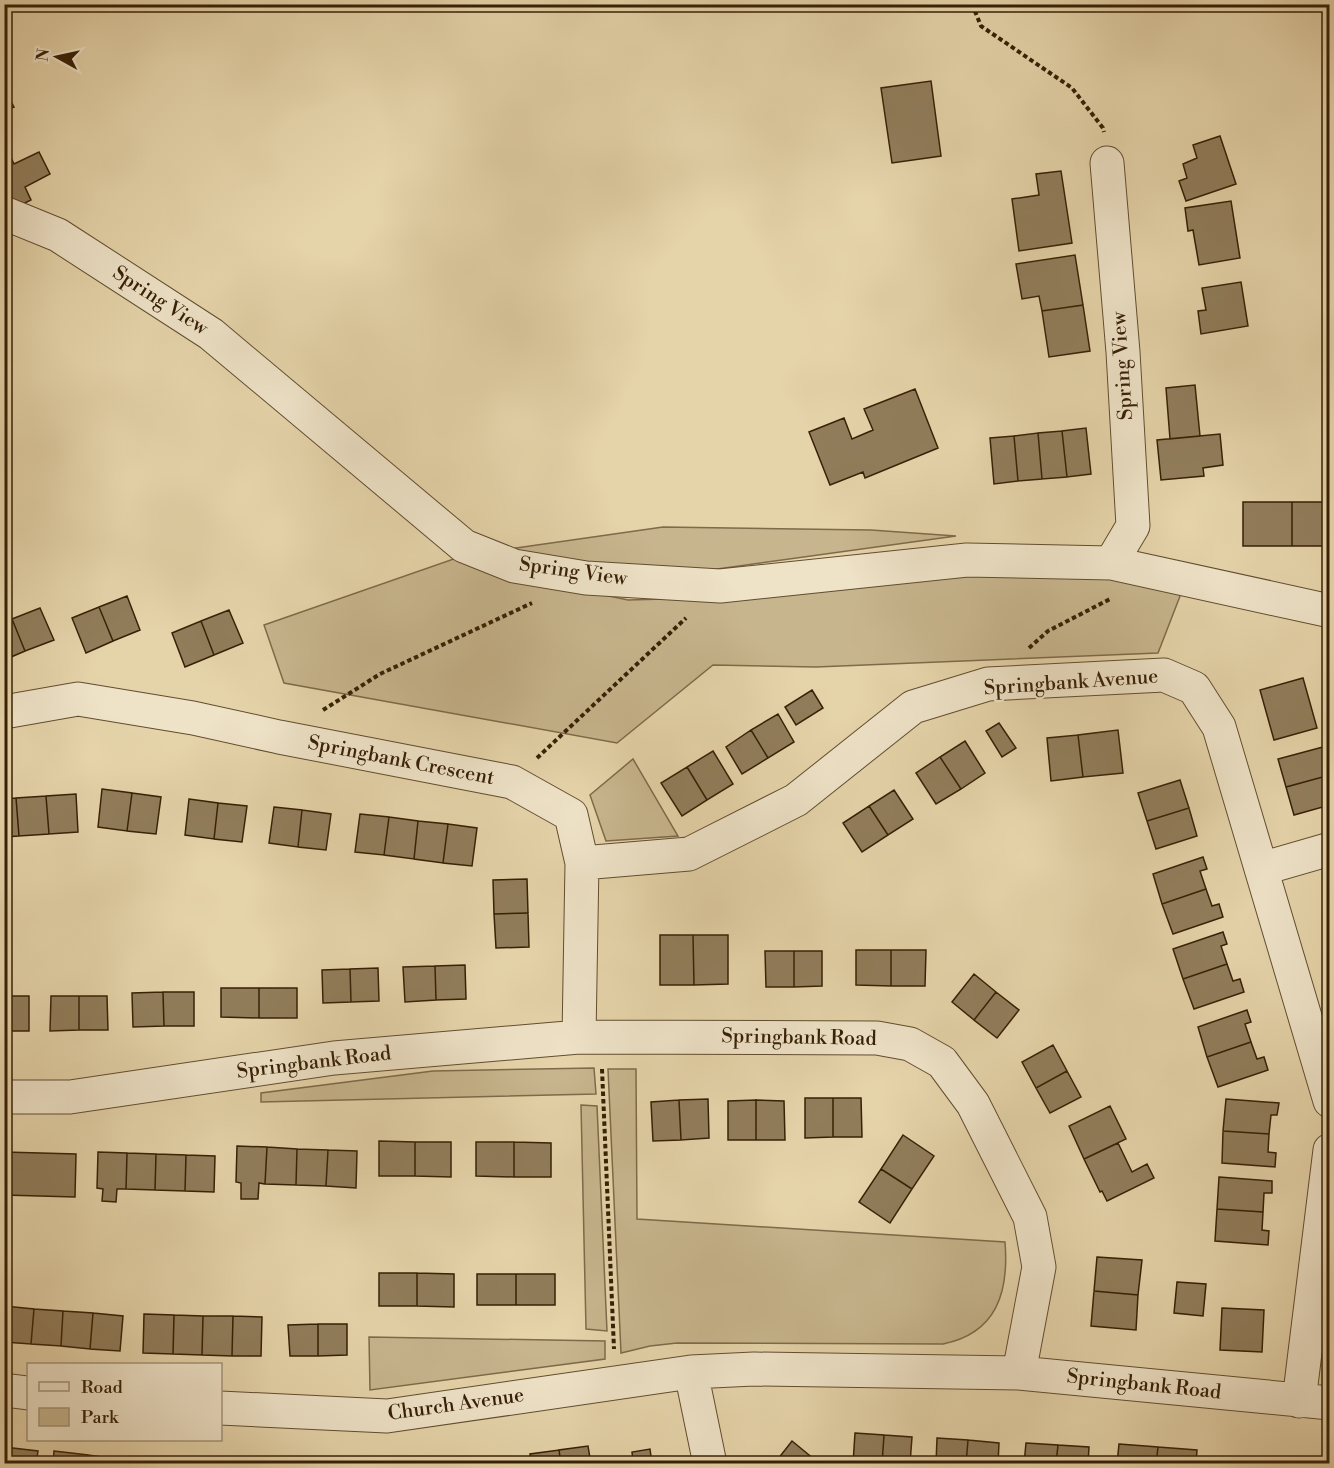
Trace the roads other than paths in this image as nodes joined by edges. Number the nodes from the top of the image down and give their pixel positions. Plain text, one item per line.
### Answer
1 (1107, 163) road end
2 (4, 213) edge
3 (1111, 563) junction
4 (1329, 611) edge
5 (4, 712) edge
6 (1329, 849) edge
7 (582, 863) junction
8 (1261, 869) junction
9 (590, 1037) junction
10 (4, 1097) edge
11 (1329, 1101) edge
12 (1329, 1150) edge
13 (691, 1372) junction
14 (1019, 1373) junction
15 (4, 1390) edge
16 (27, 1393) edge
17 (1314, 1402) edge
18 (222, 1408) edge
19 (710, 1464) edge

1 - 3 street, Spring View
2 - 3 street, Spring View
3 - 4 street, Spring View
5 - 7 street, Springbank Crescent
6 - 8 street
7 - 8 street, Springbank Avenue
7 - 9 street, Springbank Crescent
8 - 11 street, Springbank Avenue
9 - 10 street, Springbank Road
9 - 14 street, Springbank Road
12 - 17 street
13 - 14 street, Church Avenue
13 - 18 street, Church Avenue
13 - 19 street
14 - 17 street, Springbank Road
15 - 16 street

